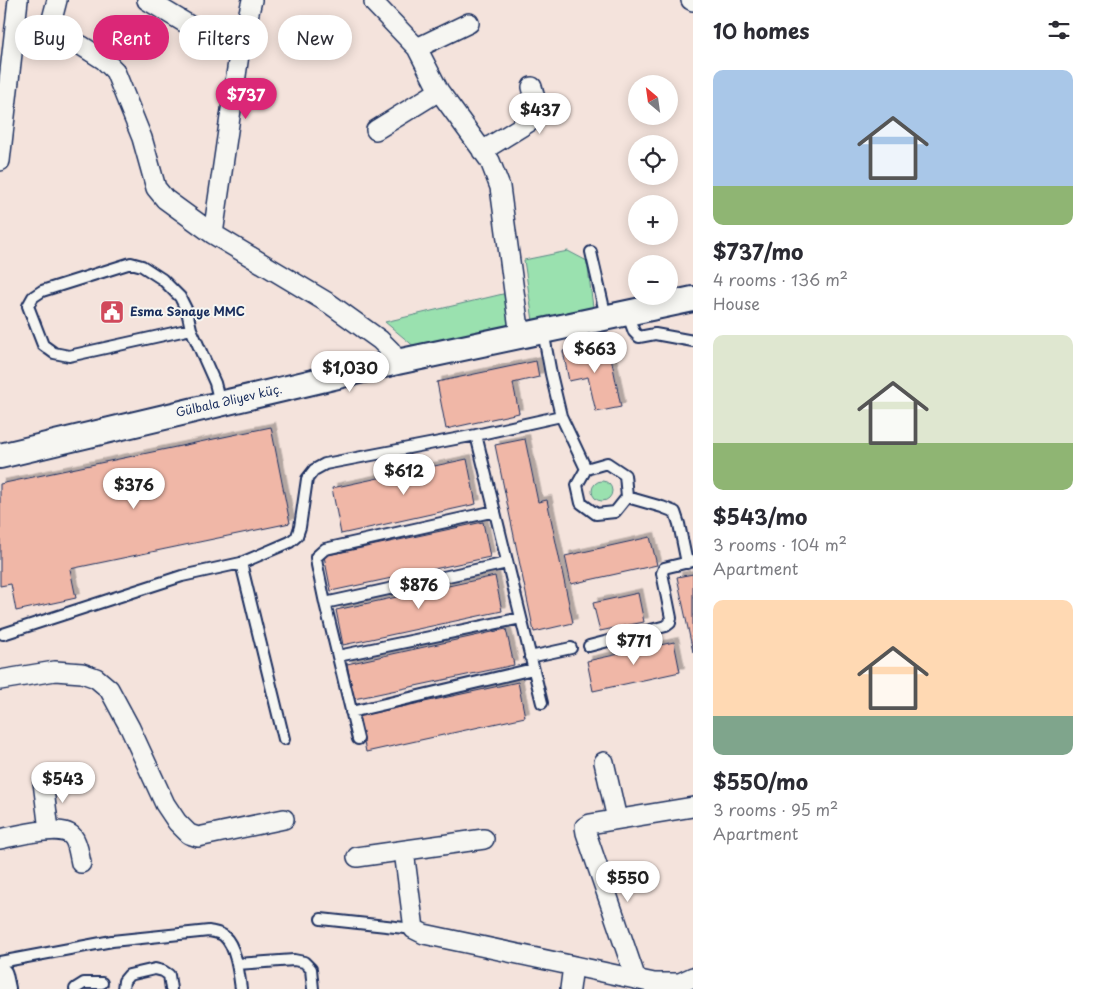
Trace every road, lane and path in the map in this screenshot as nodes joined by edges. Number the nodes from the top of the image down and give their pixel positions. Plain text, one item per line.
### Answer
1 (18, 0) edge
2 (57, 0) edge
3 (147, 0) edge
4 (252, 0) edge
5 (374, 3) dead end
6 (248, 15) edge
7 (179, 19) edge
8 (469, 23) dead end
9 (417, 48) junction
10 (238, 60) edge
11 (532, 87) dead end
12 (439, 91) junction
13 (376, 130) dead end
14 (482, 150) junction
15 (0, 161) edge
16 (214, 234) junction
17 (591, 252) dead end
18 (693, 299) edge
19 (616, 315) junction
20 (191, 329) junction
21 (544, 331) junction
22 (520, 336) junction
23 (693, 340) edge
24 (397, 362) junction
25 (220, 403) junction
26 (561, 416) junction
27 (476, 434) junction
28 (1, 451) edge
29 (586, 469) junction
30 (627, 497) junction
31 (495, 511) junction
32 (690, 562) edge
33 (240, 563) junction
34 (507, 563) junction
35 (325, 603) junction
36 (521, 618) junction
37 (2, 634) dead end
38 (589, 646) dead end
39 (571, 648) dead end
40 (338, 656) junction
41 (530, 657) junction
42 (533, 669) junction
43 (0, 680) edge
44 (542, 704) dead end
45 (351, 712) junction
46 (358, 739) dead end
47 (284, 740) dead end
48 (604, 762) dead end
49 (43, 782) dead end
50 (693, 807) edge
51 (284, 819) dead end
52 (617, 819) junction
53 (48, 830) junction
54 (0, 838) edge
55 (484, 839) dead end
56 (404, 850) junction
57 (357, 856) dead end
58 (81, 863) dead end
59 (321, 919) dead end
60 (414, 929) junction
61 (0, 962) edge
62 (237, 964) junction
63 (573, 966) junction
64 (0, 975) edge
65 (693, 977) edge
66 (636, 979) junction
67 (102, 983) dead end
68 (3, 989) edge
69 (75, 989) edge
70 (123, 989) edge
71 (171, 989) edge
72 (241, 989) edge
73 (313, 989) edge
74 (570, 989) edge

1 - 15 street
2 - 16 street
3 - 7 street
4 - 6 street
5 - 9 street
8 - 9 street
9 - 12 street
10 - 16 street
11 - 14 street
12 - 13 street
12 - 14 street
14 - 22 street
16 - 24 street
17 - 19 lane
18 - 19 street, Gülbala Əliyev küç.
19 - 21 street, Gülbala Əliyev küç.
19 - 23 lane
20 - 20 lane
20 - 25 lane
21 - 22 street, Gülbala Əliyev küç.
21 - 26 lane
22 - 24 street, Gülbala Əliyev küç.
24 - 25 street, Gülbala Əliyev küç.
25 - 28 street, Gülbala Əliyev küç.
26 - 27 lane
26 - 29 lane
27 - 31 lane
27 - 33 lane
29 - 30 lane
29 - 30 lane
30 - 32 lane
31 - 34 lane
31 - 35 lane
32 - 38 lane
33 - 37 lane
33 - 47 lane
34 - 35 lane
34 - 36 lane
35 - 40 lane
36 - 40 lane
36 - 41 lane
39 - 41 lane
40 - 45 lane
41 - 42 lane
42 - 44 lane
42 - 45 lane
43 - 51 street
45 - 46 lane
48 - 52 street
49 - 53 street
50 - 52 street
52 - 66 street
53 - 54 street
53 - 58 street
55 - 56 street
56 - 57 street
56 - 60 street
59 - 60 lane
60 - 63 street
61 - 62 lane
62 - 72 lane
62 - 73 lane
63 - 66 street
63 - 74 street
64 - 68 street
65 - 66 street
67 - 69 lane
70 - 71 lane

